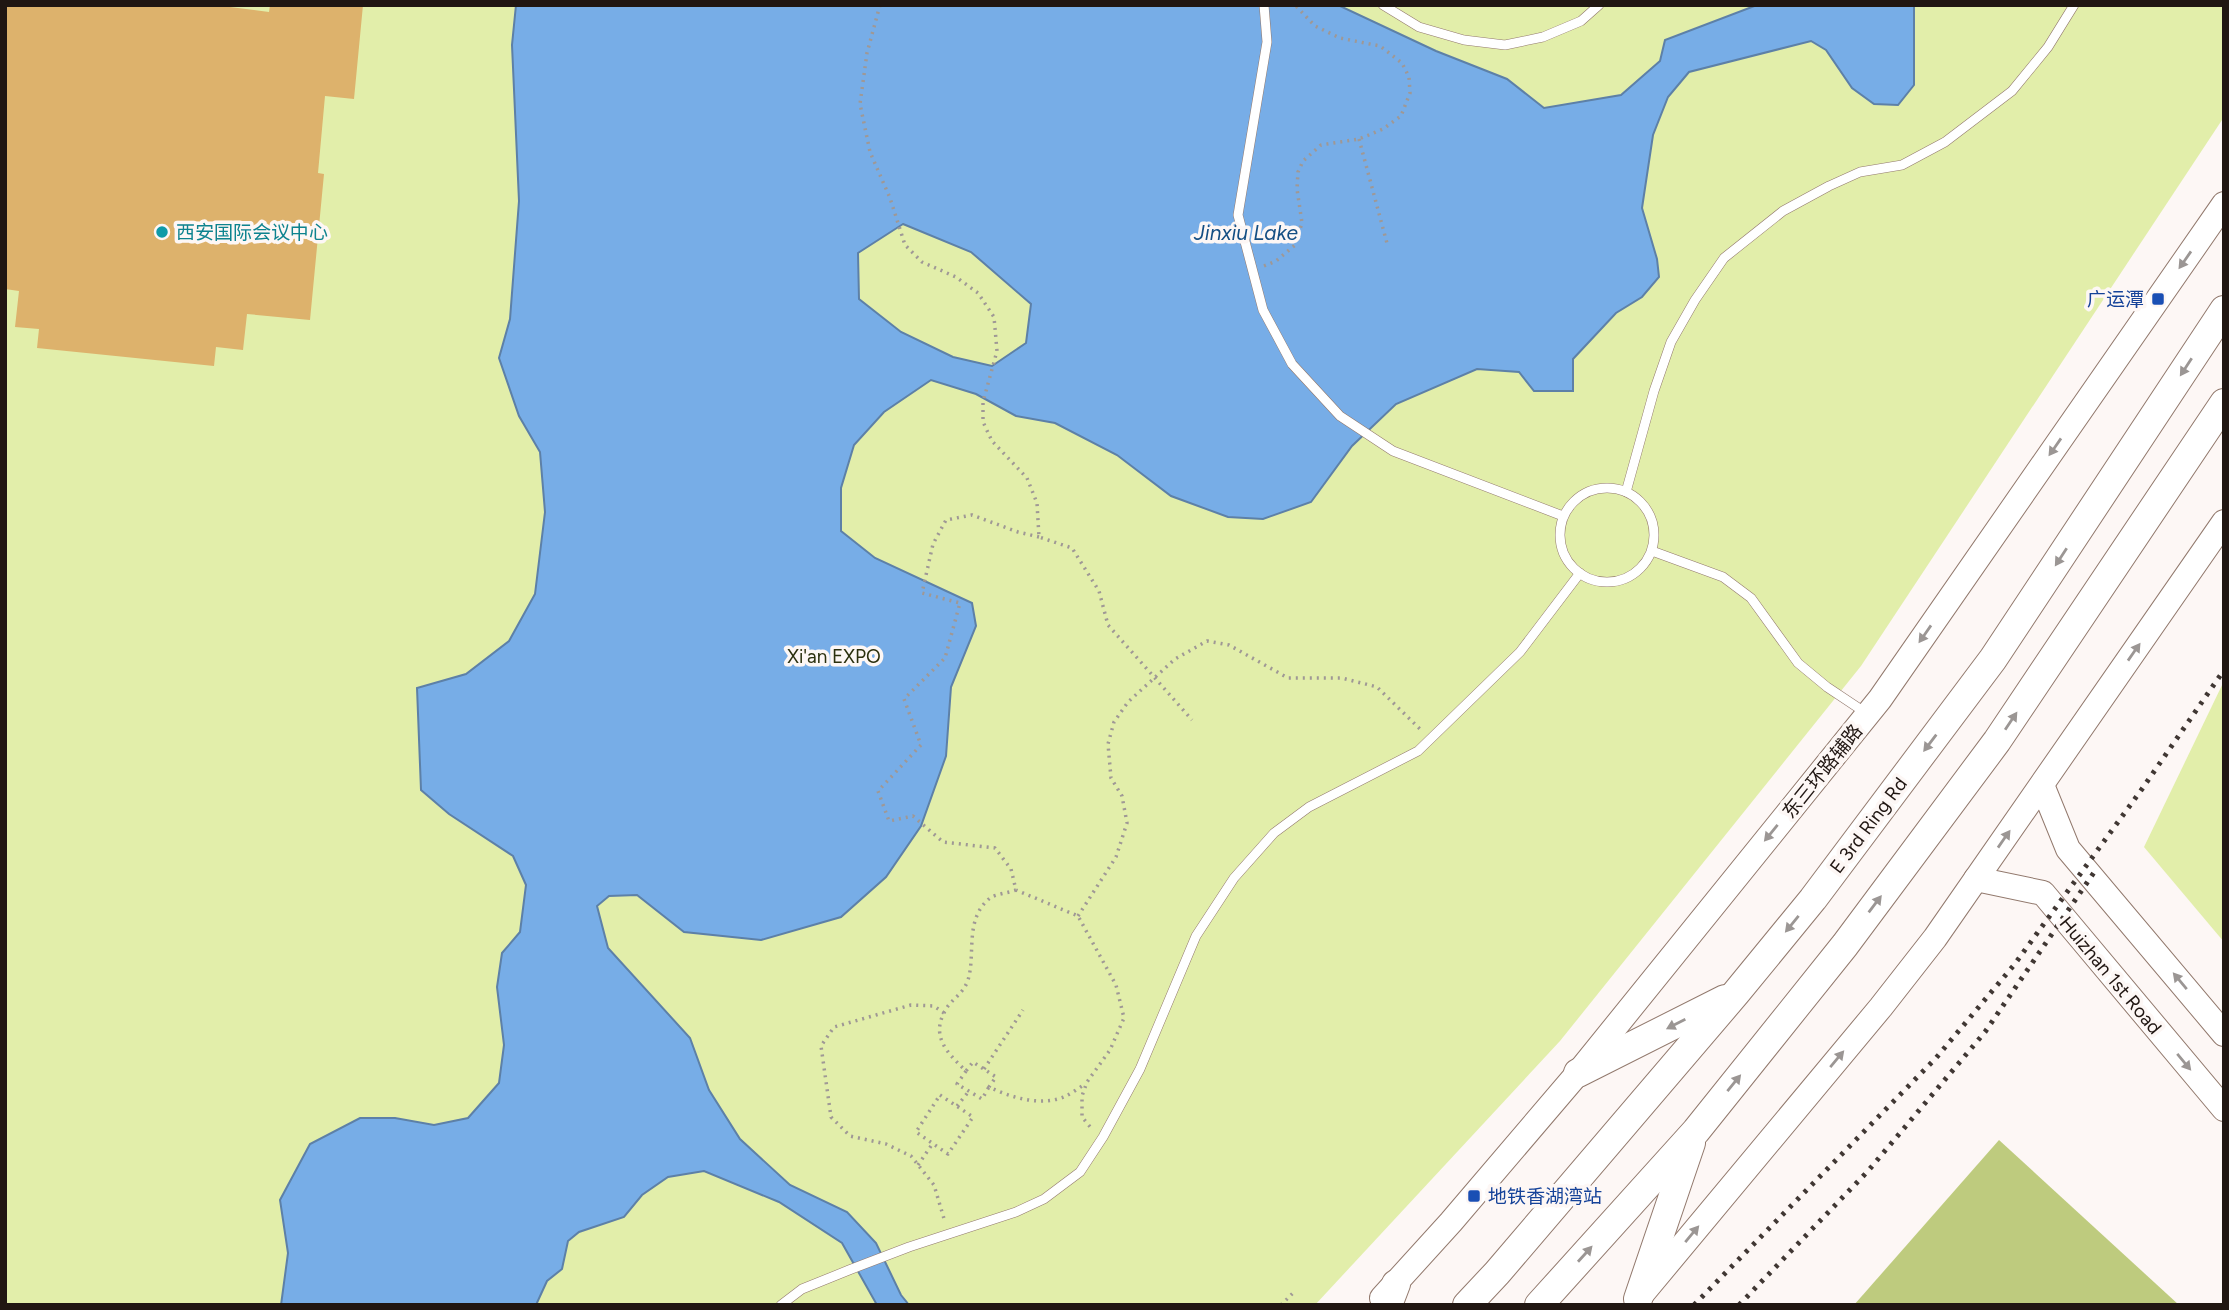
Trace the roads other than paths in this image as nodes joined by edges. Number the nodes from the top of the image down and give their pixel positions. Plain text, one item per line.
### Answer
1 (1264, 5) edge
2 (1382, 5) edge
3 (1598, 5) edge
4 (2074, 5) edge
5 (2224, 204) edge
6 (2224, 310) edge
7 (2224, 403) edge
8 (1626, 492) junction
9 (1563, 516) junction
10 (2224, 522) edge
11 (1652, 551) junction
12 (1580, 573) junction
13 (1868, 714) junction
14 (2042, 785) junction
15 (1976, 879) junction
16 (1736, 993) junction
17 (2224, 1034) edge
18 (1578, 1073) junction
19 (2224, 1109) edge
20 (1696, 1130) junction
21 (1392, 1295) edge
22 (1635, 1302) edge
23 (781, 1305) edge
24 (1376, 1305) edge
25 (1467, 1305) edge
26 (1539, 1305) edge

1 - 9 lane
2 - 3 lane
4 - 8 lane
5 -> 13 main road, 东三环路辅路
6 -> 16 highway, E 3rd Ring Rd
20 -> 7 highway
8 - 9 lane
8 - 11 lane
9 - 12 lane
14 -> 10 main road
11 - 12 lane
11 - 13 lane
12 - 23 lane
13 -> 18 main road, 东三环路辅路
15 -> 14 main road
17 -> 14 main road
15 -> 19 main road, Huizhan 1st Road
22 -> 15 main road
16 -> 18 highway
16 - 25 highway, E 3rd Ring Rd
18 - 21 main road, 东三环路辅路
20 - 22 highway
26 -> 20 highway
21 - 24 main road, 东三环路辅路

